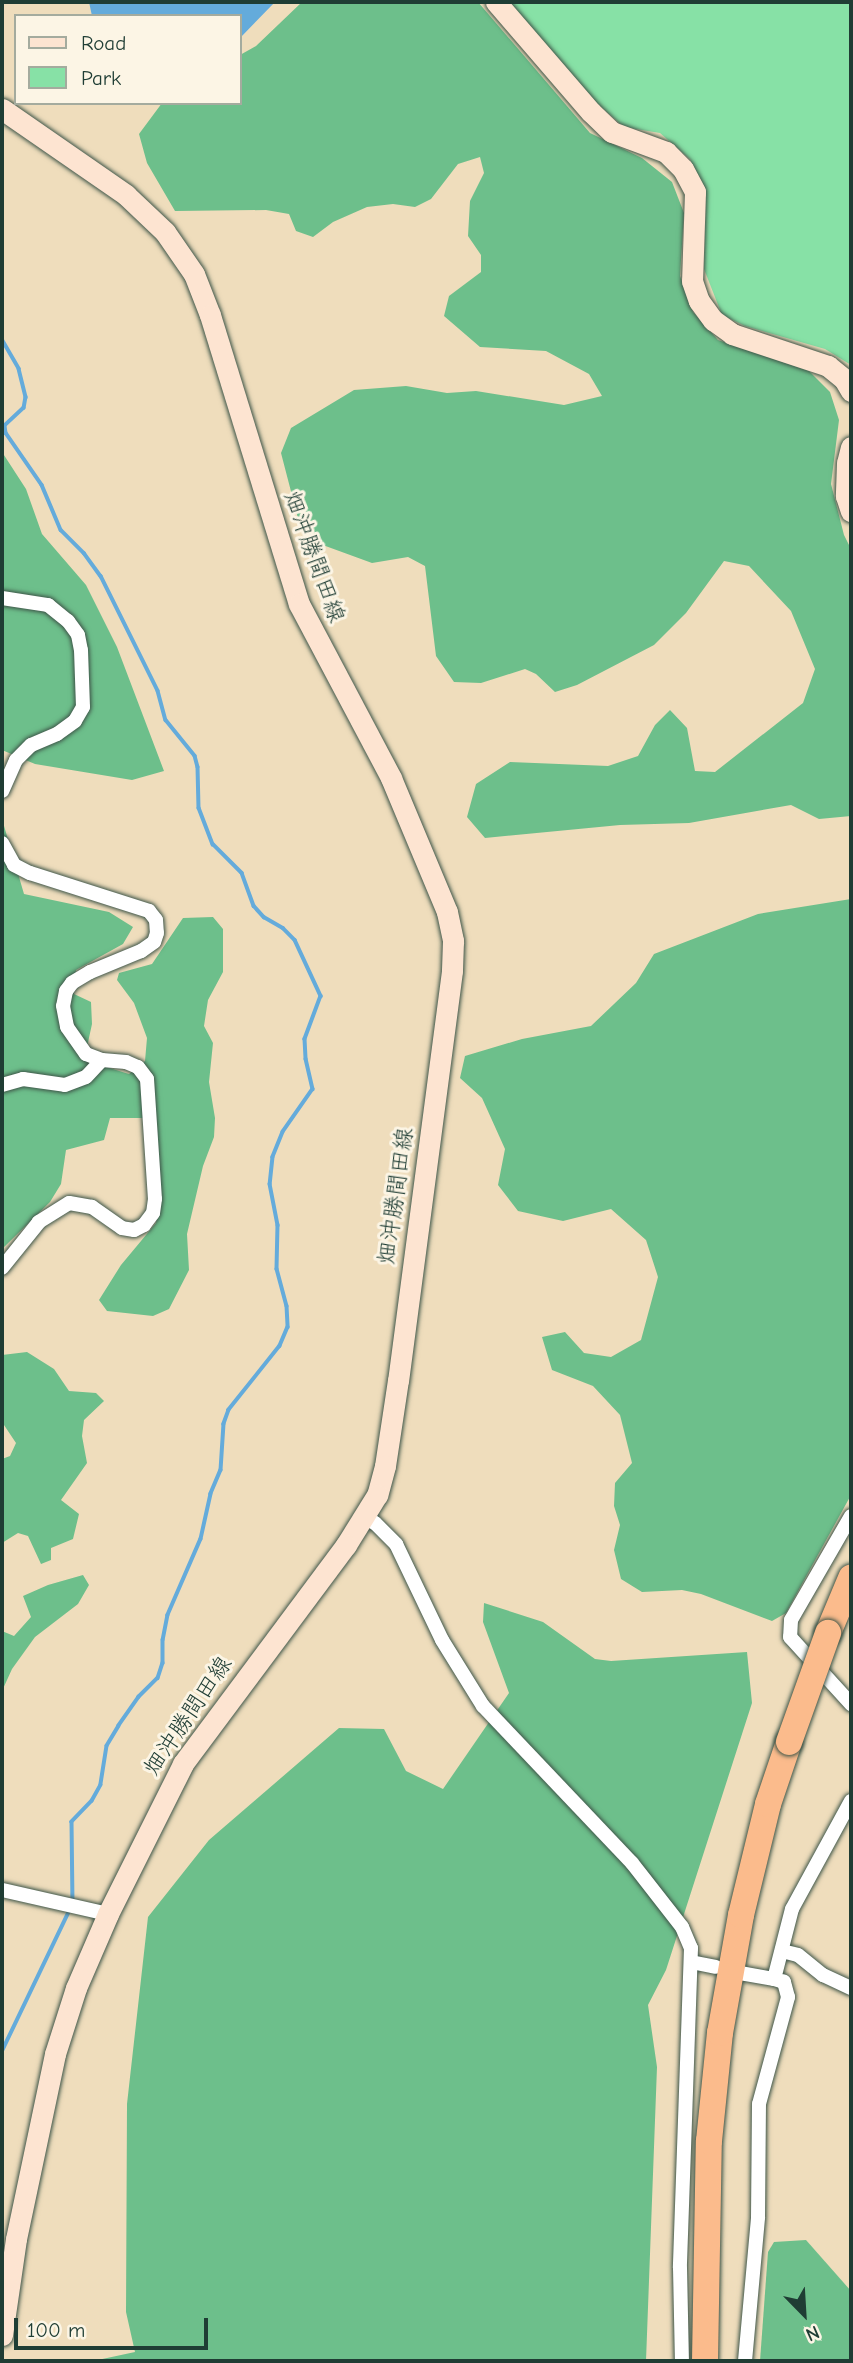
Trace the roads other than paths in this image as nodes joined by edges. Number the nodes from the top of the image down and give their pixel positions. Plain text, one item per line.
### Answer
1 (496, 2) edge
2 (2, 109) edge
3 (851, 391) edge
4 (851, 447) edge
5 (851, 511) edge
6 (2, 598) edge
7 (2, 791) edge
8 (2, 843) edge
9 (102, 1060) junction
10 (2, 1085) edge
11 (2, 1268) edge
12 (851, 1516) edge
13 (365, 1518) junction
14 (851, 1578) edge
15 (851, 1704) edge
16 (851, 1801) edge
17 (2, 1890) edge
18 (108, 1914) junction
19 (782, 1951) junction
20 (691, 1962) junction
21 (716, 1967) dead end
22 (740, 1973) dead end
23 (774, 1979) junction
24 (851, 1988) edge
25 (2, 2335) edge
26 (681, 2361) edge
27 (705, 2361) edge
28 (746, 2361) edge

1 - 3 main road
2 - 13 main road, 畑沖勝間田線
4 - 5 main road
6 - 7 street
8 - 9 street
9 - 10 street
9 - 11 street
12 - 15 street
13 - 18 main road, 畑沖勝間田線
13 - 20 street
14 - 27 highway, bridge
16 - 19 street
17 - 18 street
18 - 25 main road, 畑沖勝間田線
19 - 23 street
19 - 24 street
20 - 21 street
20 - 26 street
22 - 23 street
23 - 28 street

